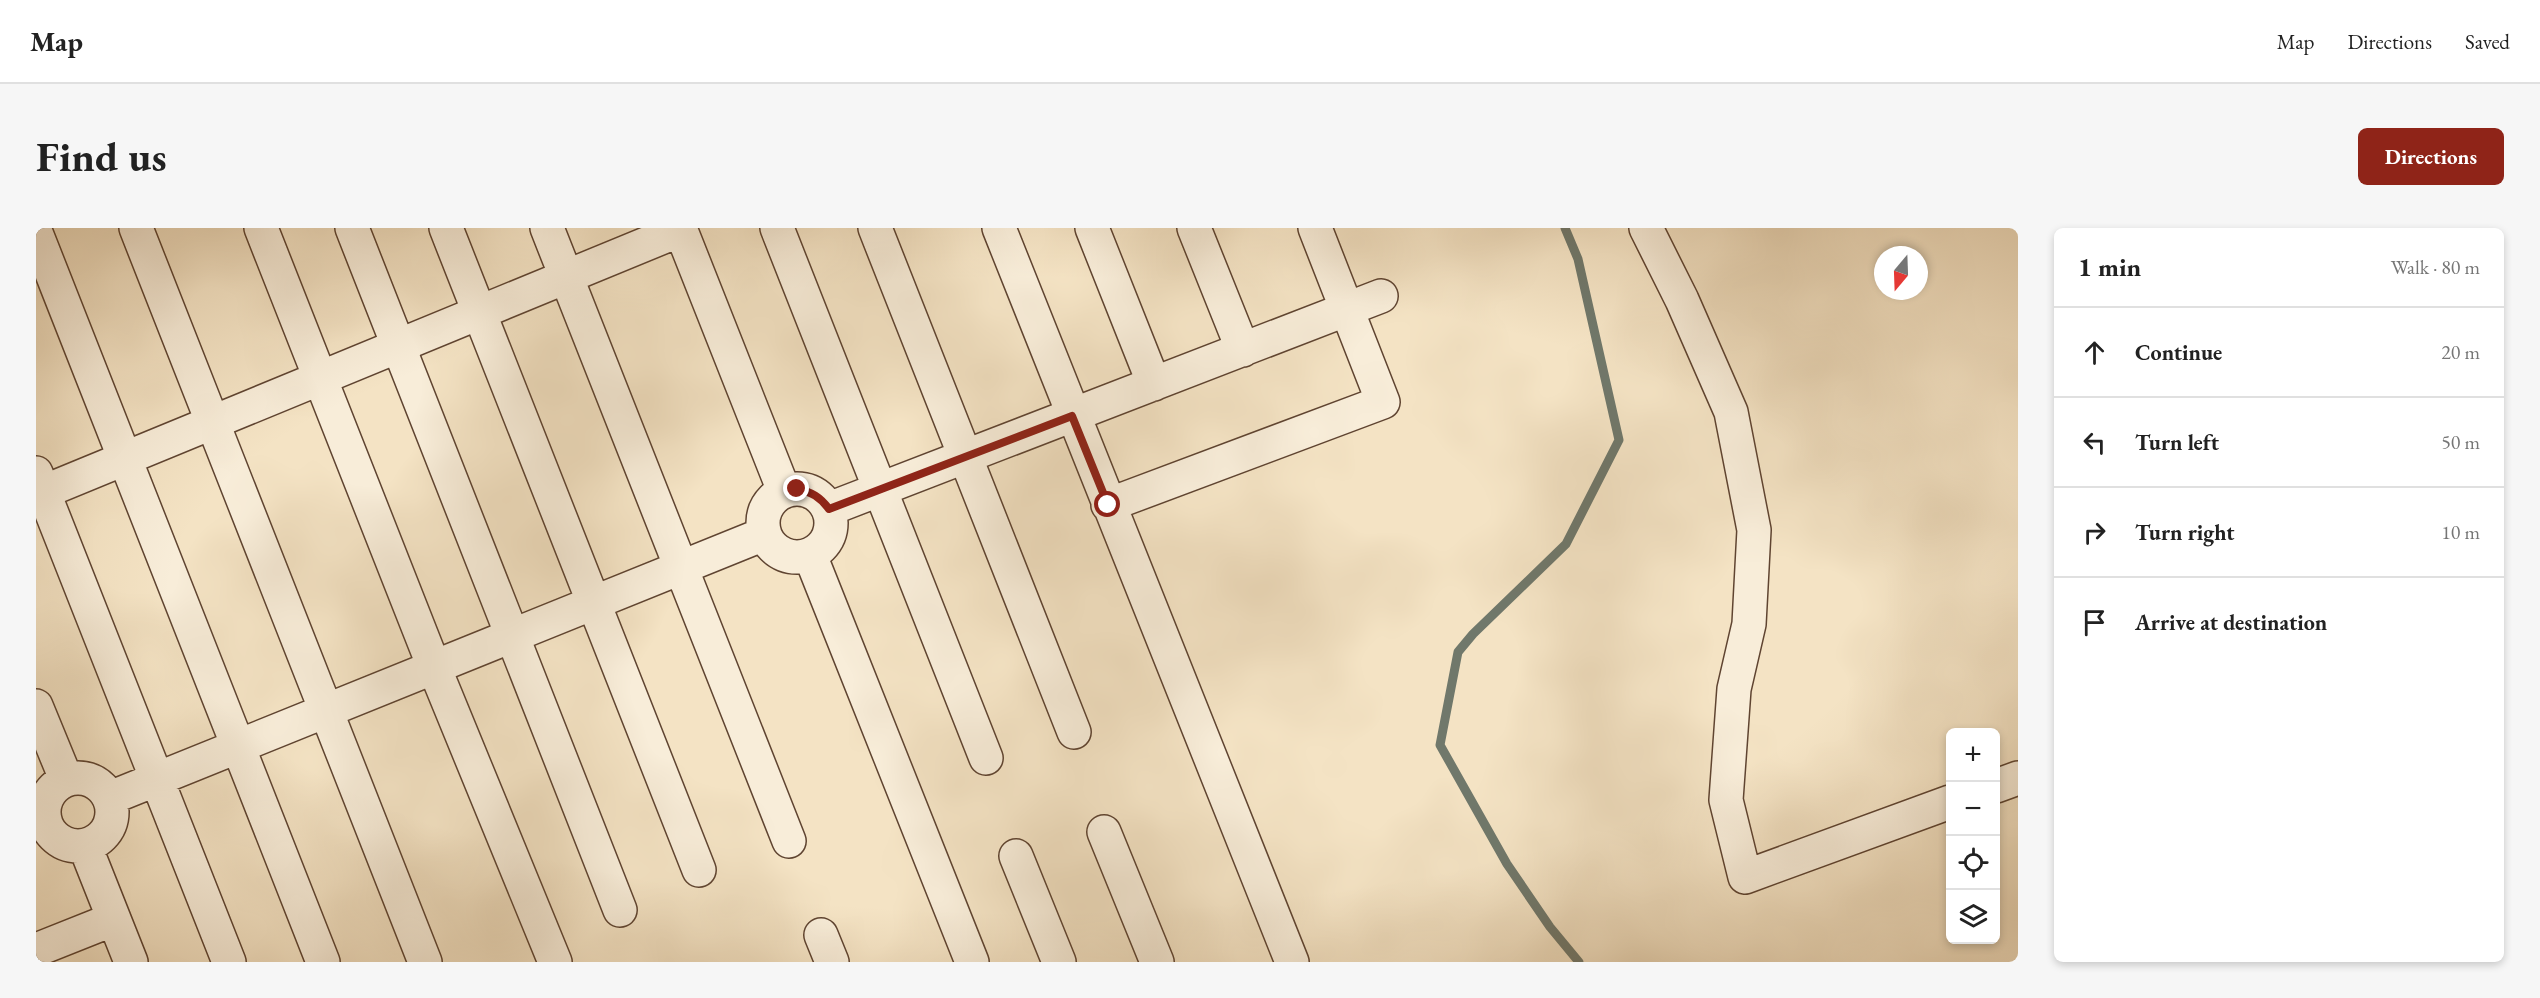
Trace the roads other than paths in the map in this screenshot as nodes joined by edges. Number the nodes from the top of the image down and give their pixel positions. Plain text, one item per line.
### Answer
1 (136, 228) edge
2 (261, 228) edge
3 (352, 228) edge
4 (446, 228) edge
5 (547, 228) edge
6 (777, 228) edge
7 (875, 228) edge
8 (999, 228) edge
9 (1092, 228) edge
10 (1194, 228) edge
11 (1315, 228) edge
12 (1646, 228) edge
13 (680, 229) edge
14 (36, 234) edge
15 (567, 277) junction
16 (1381, 296) dead end
17 (1347, 310) junction
18 (479, 313) junction
19 (398, 346) junction
20 (1243, 350) junction
21 (320, 378) junction
22 (1154, 384) junction
23 (1072, 416) junction
24 (212, 423) junction
25 (965, 457) junction
26 (124, 459) junction
27 (39, 487) edge
28 (881, 490) junction
29 (784, 491) junction
30 (1108, 505) junction
31 (829, 509) junction
32 (764, 534) junction
33 (810, 555) junction
34 (681, 568) junction
35 (593, 603) junction
36 (512, 635) junction
37 (434, 667) junction
38 (36, 709) edge
39 (326, 711) junction
40 (1074, 732) dead end
41 (238, 746) junction
42 (986, 758) dead end
43 (2018, 778) edge
44 (157, 779) junction
45 (66, 780) junction
46 (2000, 784) edge
47 (110, 798) junction
48 (1946, 803) edge
49 (41, 828) edge
50 (1104, 832) dead end
51 (789, 841) dead end
52 (85, 846) junction
53 (1016, 856) dead end
54 (699, 870) dead end
55 (620, 910) dead end
56 (114, 919) junction
57 (36, 950) edge
58 (131, 962) edge
59 (229, 962) edge
60 (323, 962) edge
61 (425, 962) edge
62 (555, 962) edge
63 (972, 962) edge
64 (1059, 962) edge
65 (1157, 962) edge
66 (1292, 962) edge

1 - 24 street
2 - 21 street
3 - 19 street
4 - 18 street
5 - 15 street
6 - 28 street
7 - 25 street
8 - 23 street
9 - 22 street
10 - 20 street
11 - 17 street
12 - 48 street
13 - 15 street
13 - 29 street
14 - 26 street
15 - 18 street
15 - 34 street
16 - 17 street
17 - 20 street
17 - 30 street
18 - 19 street
18 - 35 street
19 - 21 street
19 - 36 street
20 - 22 street
21 - 24 street
21 - 37 street
22 - 23 street
23 - 25 street
23 - 30 street
24 - 26 street
24 - 39 street
25 - 28 street
25 - 40 street
26 - 27 street
26 - 41 street
27 - 44 street
28 - 31 street
28 - 42 street
29 - 31 street
29 - 32 street
30 - 66 street
31 - 33 street
32 - 33 street
32 - 34 street
33 - 63 street
34 - 35 street
34 - 51 street
35 - 36 street
35 - 54 street
36 - 37 street
36 - 55 street
37 - 39 street
37 - 62 street
38 - 45 street
39 - 41 street
39 - 61 street
41 - 44 street
41 - 60 street
43 - 46 street
44 - 47 street
44 - 59 street
45 - 47 street
45 - 49 street
47 - 52 street
49 - 52 street
50 - 65 street
52 - 56 street
53 - 64 street
56 - 57 street
56 - 58 street

